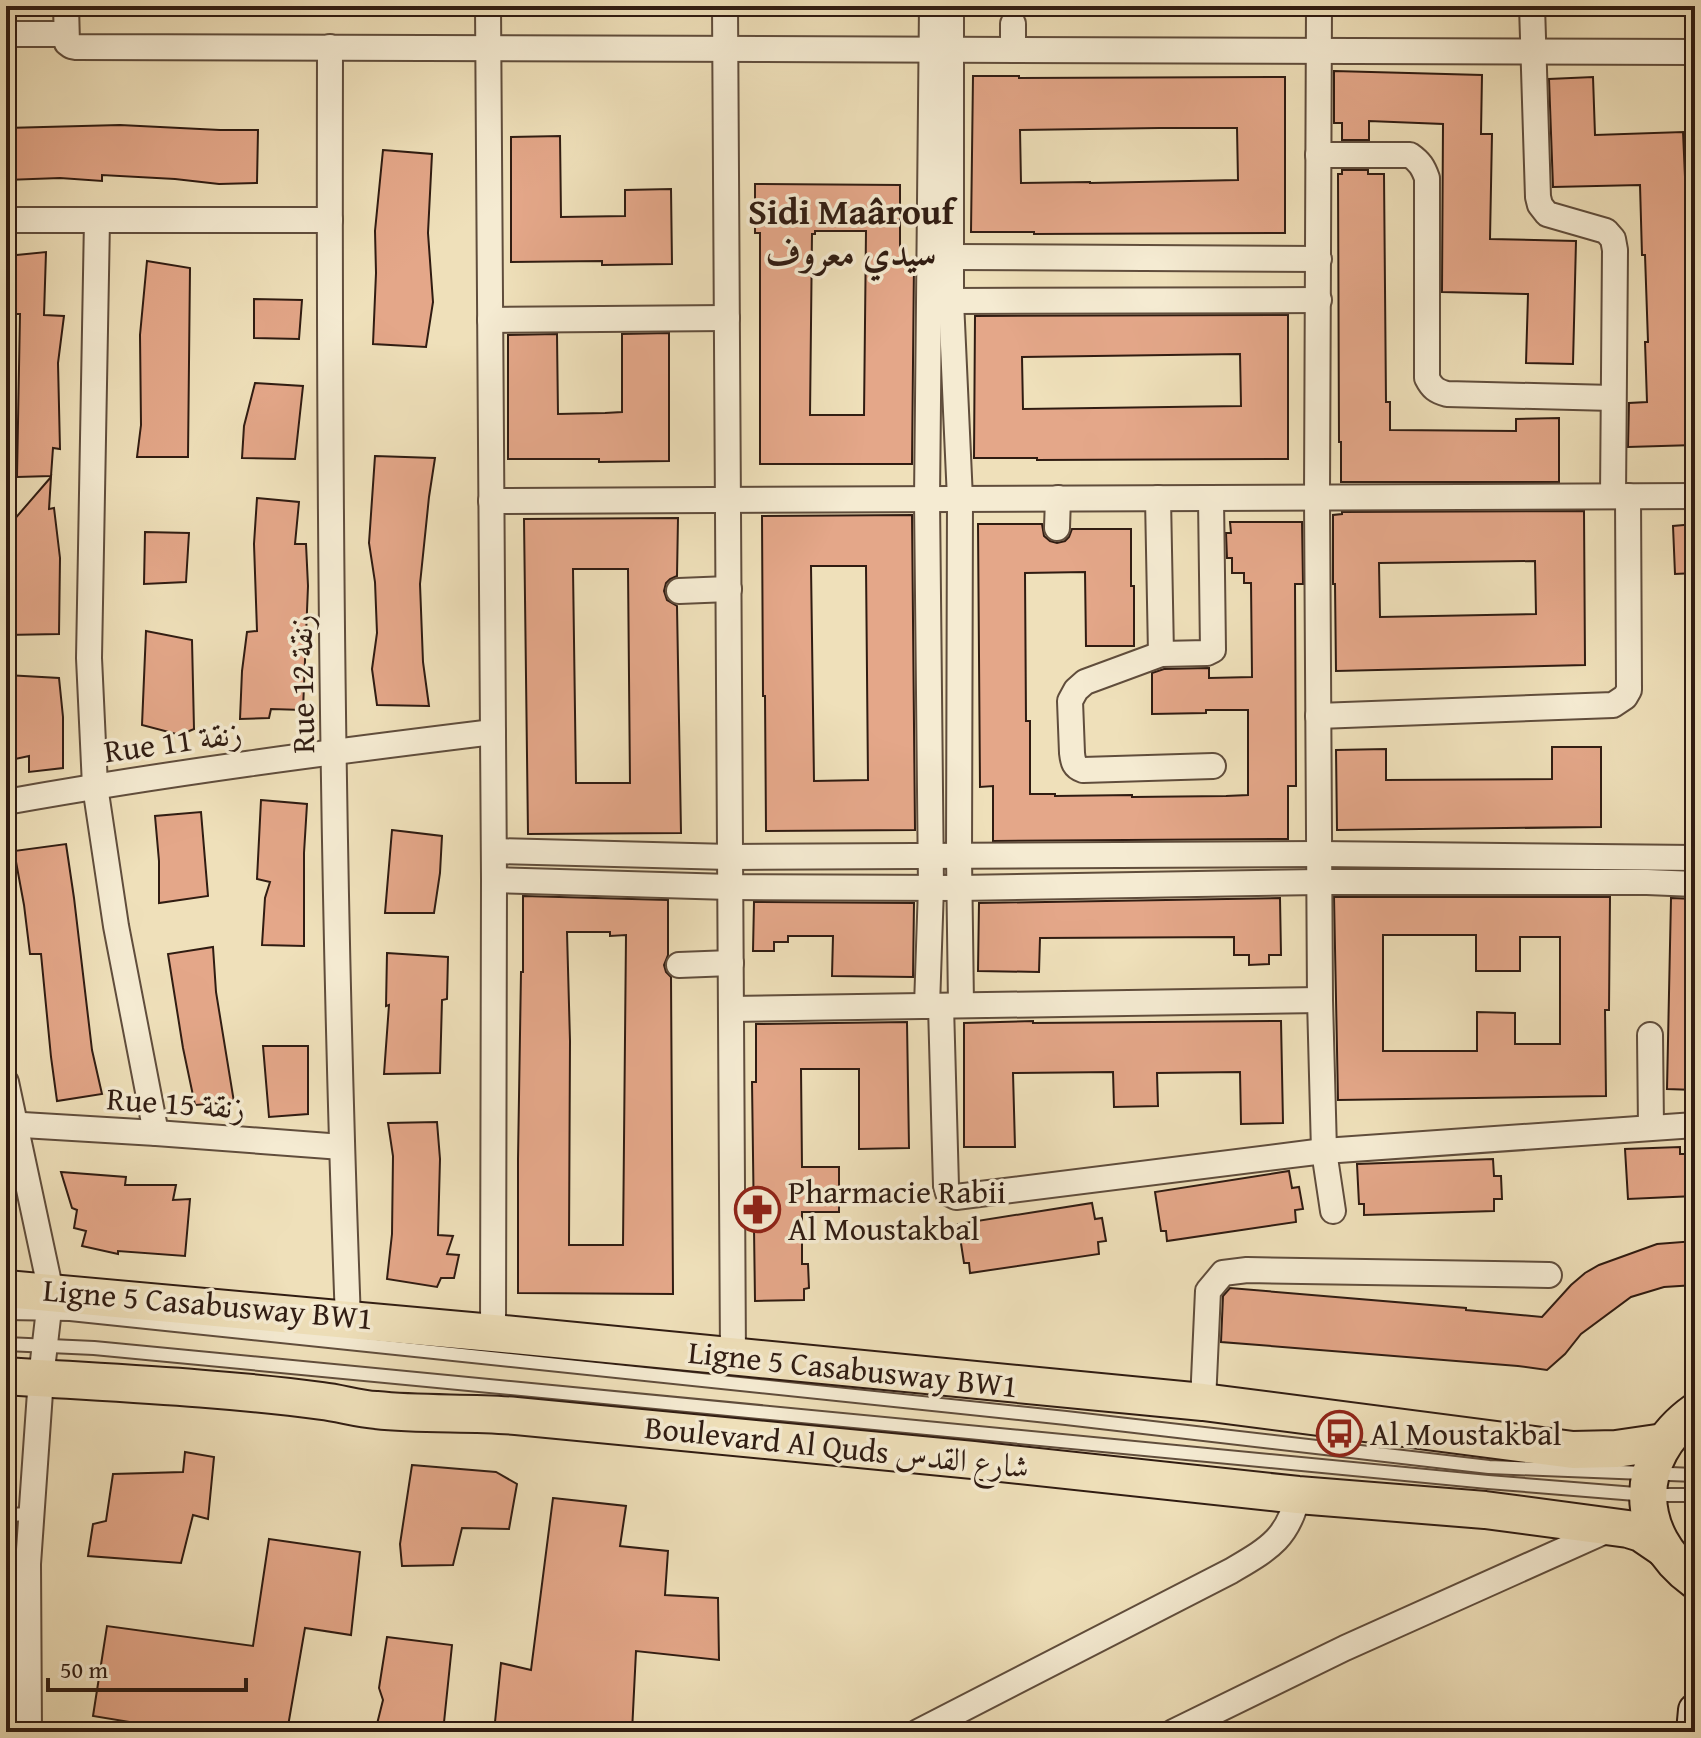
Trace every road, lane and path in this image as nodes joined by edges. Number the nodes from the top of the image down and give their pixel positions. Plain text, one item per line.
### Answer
1 (66, 6) edge
2 (488, 6) edge
3 (725, 6) edge
4 (932, 6) edge
5 (951, 6) edge
6 (1319, 6) edge
7 (1532, 6) edge
8 (1013, 24) dead end
9 (6, 34) edge
10 (71, 40) junction
11 (330, 47) junction
12 (488, 48) junction
13 (725, 49) junction
14 (941, 50) junction
15 (1013, 50) junction
16 (1318, 51) junction
17 (1533, 52) junction
18 (1695, 52) edge
19 (1318, 155) junction
20 (6, 220) edge
21 (97, 220) junction
22 (330, 220) junction
23 (951, 257) junction
24 (1319, 259) junction
25 (1319, 300) junction
26 (951, 301) junction
27 (727, 318) junction
28 (490, 320) junction
29 (1613, 398) junction
30 (1620, 496) junction
31 (1695, 496) edge
32 (1058, 498) junction
33 (1158, 498) junction
34 (1317, 498) junction
35 (927, 499) junction
36 (960, 499) junction
37 (1211, 499) junction
38 (728, 500) junction
39 (491, 501) junction
40 (1057, 528) dead end
41 (729, 589) junction
42 (679, 591) dead end
43 (1161, 654) junction
44 (1318, 716) junction
45 (493, 732) junction
46 (334, 751) junction
47 (1213, 766) dead end
48 (95, 786) junction
49 (6, 802) edge
50 (494, 851) junction
51 (1319, 854) junction
52 (730, 857) junction
53 (959, 857) junction
54 (931, 858) junction
55 (1695, 858) edge
56 (494, 880) junction
57 (1319, 882) junction
58 (1695, 884) edge
59 (730, 887) junction
60 (931, 887) junction
61 (959, 888) junction
62 (731, 963) junction
63 (679, 965) dead end
64 (1320, 1000) junction
65 (943, 1005) junction
66 (731, 1009) junction
67 (1650, 1035) dead end
68 (6, 1082) edge
69 (11, 1124) edge
70 (1695, 1125) edge
71 (1651, 1127) junction
72 (156, 1133) junction
73 (342, 1147) junction
74 (1324, 1151) junction
75 (1333, 1211) dead end
76 (1549, 1275) dead end
77 (6, 1289) edge
78 (50, 1303) junction
79 (6, 1313) edge
80 (348, 1320) junction
81 (493, 1333) junction
82 (6, 1344) edge
83 (733, 1357) junction
84 (30, 1366) edge
85 (1203, 1402) junction
86 (1695, 1412) edge
87 (1654, 1470) junction
88 (1695, 1475) edge
89 (1298, 1495) junction
90 (1695, 1495) edge
91 (31, 1514) junction
92 (6, 1515) edge
93 (1615, 1527) junction
94 (1663, 1548) junction
95 (17, 1564) edge
96 (1695, 1580) edge
97 (1695, 1710) edge
98 (29, 1732) edge
99 (918, 1732) edge
100 (1173, 1732) edge
101 (1693, 1732) edge

1 - 10 street
2 - 12 street
3 - 13 street
4 - 14 street
5 - 14 street
6 - 16 street
7 - 17 street
8 - 15 street
9 - 10 street
10 - 11 street
11 - 12 street
11 - 22 street, Rue 12 زنقة
12 - 13 street
12 - 28 street
13 - 14 street
13 - 27 street
14 - 15 street
14 - 23 street
14 - 35 street
15 - 16 street
16 - 17 street
16 - 19 street
17 - 18 street
17 - 29 street
19 - 24 street
19 - 29 street
20 - 21 street
21 - 22 street
21 - 48 street
22 - 46 street, Rue 12 زنقة
23 - 24 street
23 - 26 street
24 - 25 street
25 - 26 street
25 - 34 street
26 - 36 street
27 - 28 street
27 - 38 street
28 - 39 street
29 - 30 street
30 - 31 street
30 - 34 street
30 - 44 street
32 - 33 street
32 - 36 street
32 - 40 street
33 - 37 street
33 - 43 street
34 - 37 street
34 - 44 street
35 - 36 street
35 - 38 street
35 - 54 street
36 - 53 street
37 - 43 street
38 - 39 street
38 - 41 street
39 - 45 street
41 - 42 street
41 - 52 street
43 - 47 street
44 - 51 street
45 - 46 street, Rue 11 زنقة
45 - 50 street
46 - 48 street, Rue 11 زنقة
46 - 73 street, Rue 12 زنقة
48 - 49 street, Rue 11 زنقة
48 - 72 street
50 - 52 street
50 - 56 street
51 - 53 street
51 - 55 street
51 - 57 street
52 - 54 street
52 - 59 street
53 - 54 street
53 - 61 street
54 - 60 street
56 - 59 street
56 - 81 street
57 - 58 street
57 - 61 street
57 - 64 street
59 - 60 street
59 - 62 street
60 - 61 street
60 - 65 street
61 - 65 street
62 - 63 street
62 - 66 street
64 - 65 street
64 - 74 street
65 - 66 street
65 - 74 street
66 - 83 street
67 - 71 street
68 - 69 street
69 - 72 street, Rue 15 زنقة
69 - 78 street
70 - 71 street
71 - 74 street
72 - 73 street, Rue 15 زنقة
73 - 80 street, Rue 12 زنقة
74 - 75 street
76 - 85 street
77 - 78 main road
78 - 79 lane, Ligne 5 Casabusway BW1
78 - 80 main road
78 - 84 street
78 - 87 lane, Ligne 5 Casabusway BW1
80 - 81 main road
81 - 83 main road
82 - 84 lane, Ligne 5 Casabusway BW1
83 - 85 main road
84 - 87 lane, Ligne 5 Casabusway BW1
84 - 89 main road, Boulevard Al Quds شارع القدس
84 - 91 street
85 - 87 main road
86 - 87 main road
87 - 88 lane, Ligne 5 Casabusway BW1
87 - 90 lane, Ligne 5 Casabusway BW1
87 - 94 main road
89 - 93 main road, Boulevard Al Quds شارع القدس
89 - 99 street
91 - 92 lane
91 - 95 street
93 - 94 main road, Boulevard Al Quds شارع القدس
93 - 100 street
94 - 96 main road
95 - 98 street
97 - 101 main road

